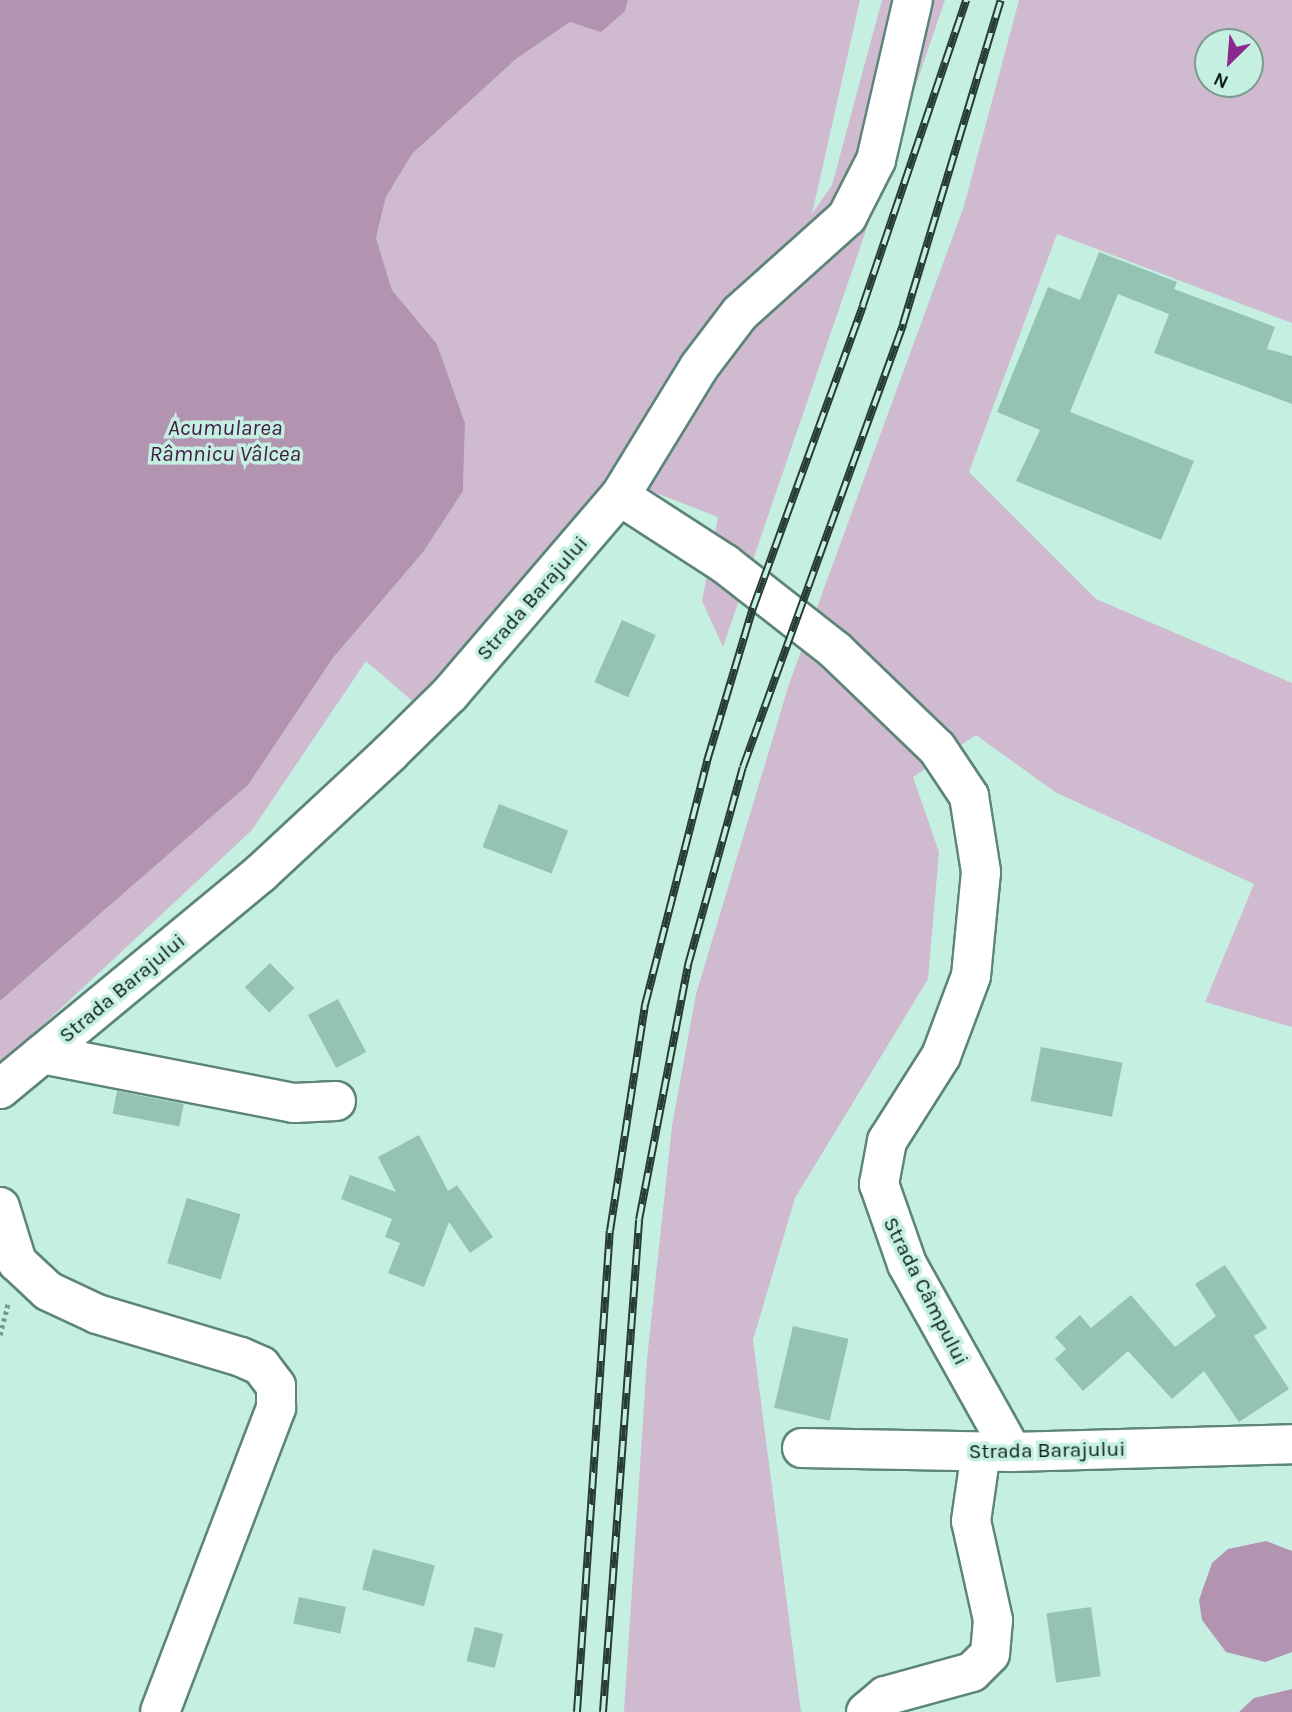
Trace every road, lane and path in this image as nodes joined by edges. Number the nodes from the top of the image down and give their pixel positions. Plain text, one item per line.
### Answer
1 (913, 0) edge
2 (620, 496) junction
3 (42, 1054) junction
4 (0, 1089) edge
5 (336, 1101) dead end
6 (0, 1207) edge
7 (1292, 1444) edge
8 (802, 1448) dead end
9 (996, 1452) junction
10 (160, 1712) edge
11 (866, 1712) edge

1 - 2 street, Strada Barajului
2 - 3 street, Strada Barajului
2 - 9 street, Strada Câmpului
3 - 4 street, Strada Barajului
3 - 5 street
6 - 10 street
7 - 9 street, Strada Barajului
8 - 9 street, Strada Barajului
9 - 11 street

